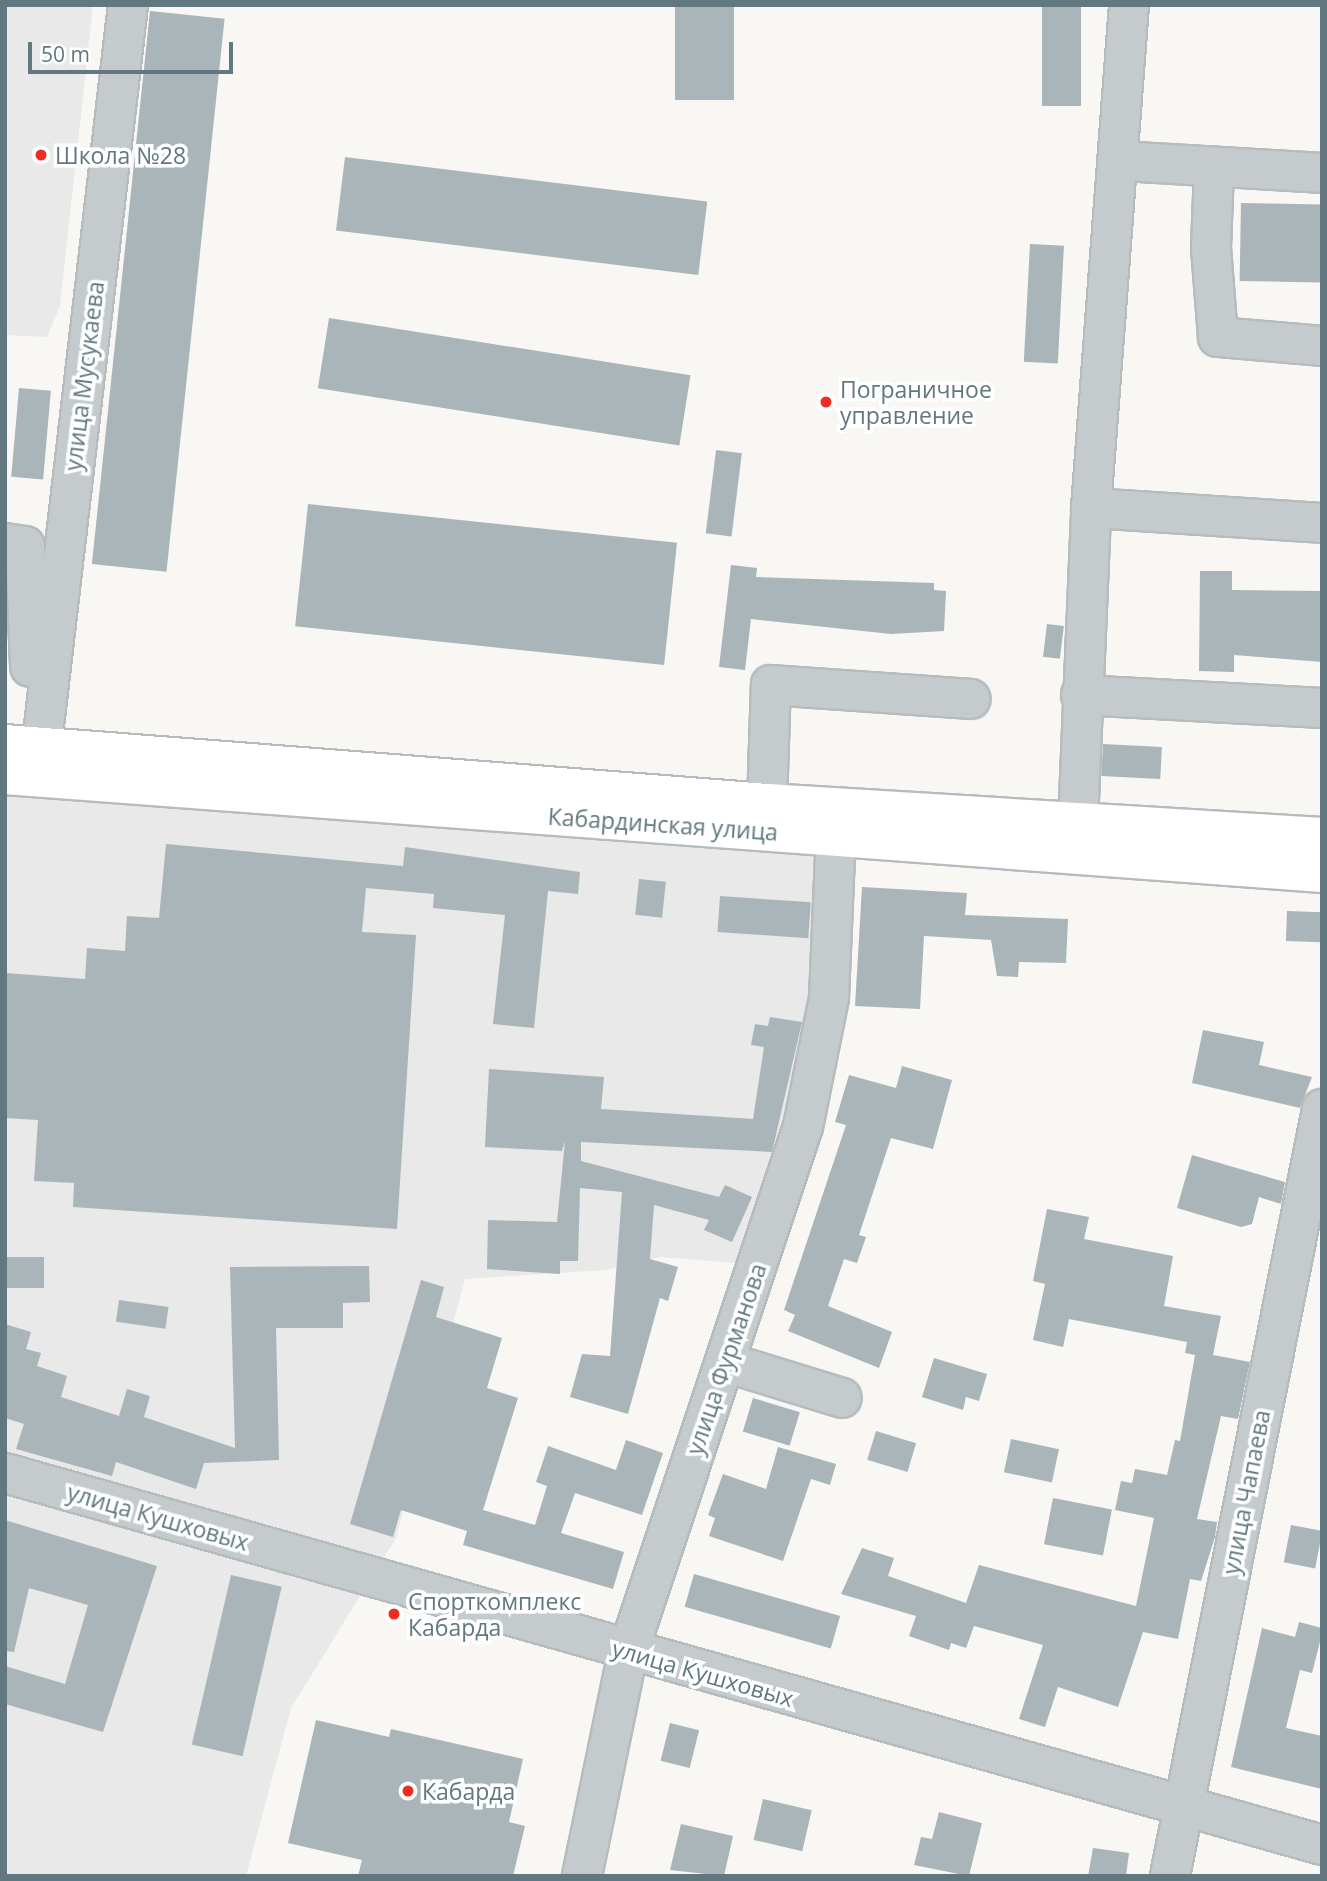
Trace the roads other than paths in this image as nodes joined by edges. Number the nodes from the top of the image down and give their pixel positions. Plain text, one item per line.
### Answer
1 (128, 5) edge
2 (1129, 5) edge
3 (1121, 161) junction
4 (1214, 169) junction
5 (1322, 173) edge
6 (1322, 346) edge
7 (1091, 508) junction
8 (1322, 523) edge
9 (5, 543) edge
10 (1081, 695) junction
11 (45, 696) junction
12 (971, 699) dead end
13 (1322, 708) edge
14 (22, 761) edge
15 (767, 803) junction
16 (837, 822) junction
17 (1078, 824) junction
18 (1322, 837) edge
19 (1322, 873) edge
20 (1322, 1109) edge
21 (725, 1362) junction
22 (842, 1398) dead end
23 (5, 1473) edge
24 (628, 1653) junction
25 (1185, 1806) junction
26 (1322, 1845) edge
27 (582, 1876) edge
28 (1170, 1876) edge

1 - 11 street, улица Мусукаева
2 - 3 street
3 - 4 street
3 - 7 street
4 - 5 street
4 - 6 street
7 - 8 street
7 - 10 street
9 - 11 street
10 - 13 street
10 - 17 street
11 - 14 street, улица Мусукаева
12 - 15 street
14 - 15 main road, Кабардинская улица
14 - 16 main road, Кабардинская улица
15 - 16 main road, Кабардинская улица
16 - 17 main road, Кабардинская улица
16 - 19 main road, Кабардинская улица
16 - 21 street, улица Фурманова
17 - 18 main road, Кабардинская улица
20 - 25 street, улица Чапаева
21 - 22 street
21 - 24 street, улица Фурманова
23 - 24 street, улица Кушховых
24 - 25 street, улица Кушховых
24 - 27 street, улица Фурманова
25 - 26 street, улица Кушховых
25 - 28 street, улица Чапаева

